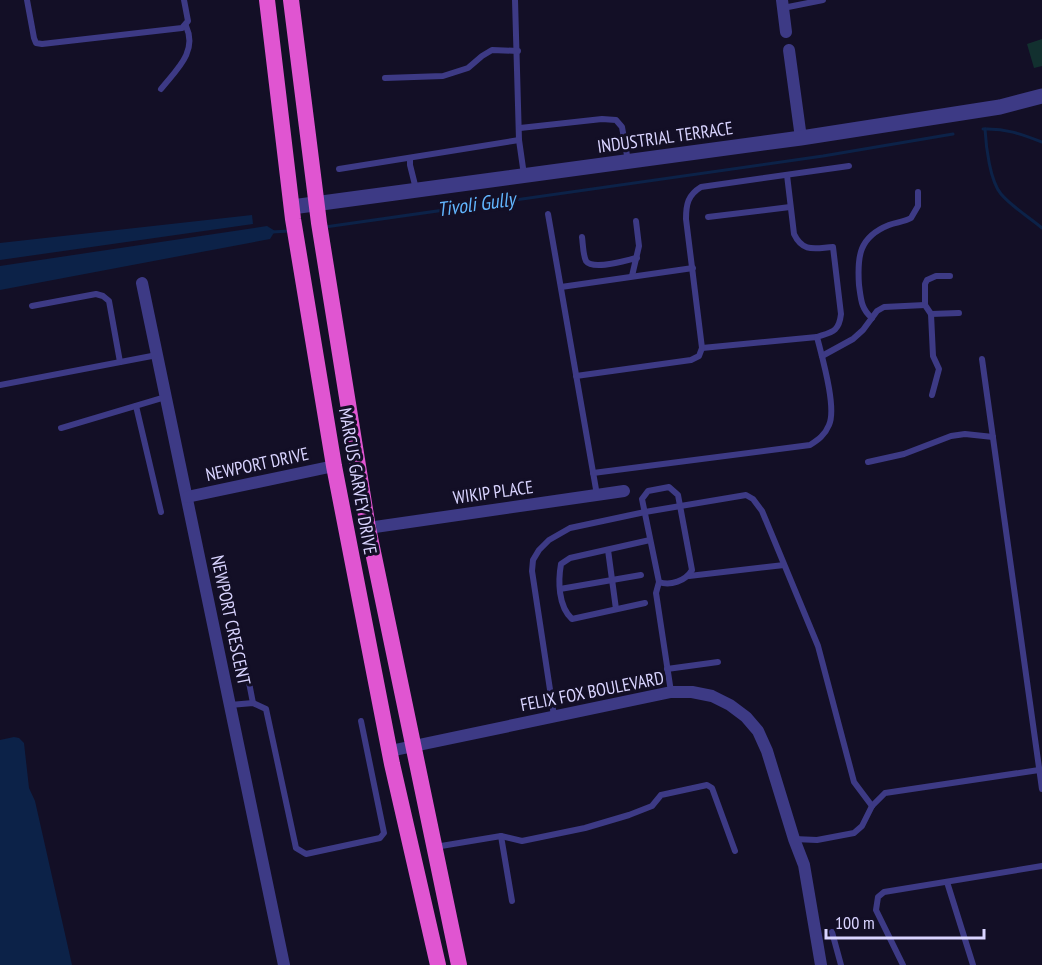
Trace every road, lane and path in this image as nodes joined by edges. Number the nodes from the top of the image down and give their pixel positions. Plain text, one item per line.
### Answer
1 (27, 0) edge
2 (184, 0) edge
3 (267, 0) edge
4 (291, 0) edge
5 (516, 0) edge
6 (823, 0) edge
7 (782, 4) edge
8 (186, 26) junction
9 (786, 32) dead end
10 (789, 50) dead end
11 (518, 51) junction
12 (385, 78) dead end
13 (161, 89) dead end
14 (1042, 96) edge
15 (520, 128) junction
16 (801, 138) junction
17 (519, 140) junction
18 (410, 158) junction
19 (628, 161) junction
20 (849, 166) dead end
21 (339, 170) dead end
22 (787, 174) junction
23 (524, 175) junction
24 (416, 189) junction
25 (918, 192) dead end
26 (316, 202) junction
27 (292, 207) junction
28 (790, 207) junction
29 (548, 214) dead end
30 (708, 217) dead end
31 (636, 221) dead end
32 (582, 237) dead end
33 (637, 258) junction
34 (693, 267) junction
35 (632, 276) junction
36 (950, 276) dead end
37 (142, 283) dead end
38 (561, 287) junction
39 (925, 305) junction
40 (32, 306) dead end
41 (959, 313) dead end
42 (931, 314) junction
43 (872, 318) junction
44 (817, 337) junction
45 (702, 348) junction
46 (157, 355) junction
47 (822, 356) junction
48 (982, 359) dead end
49 (120, 362) junction
50 (576, 375) junction
51 (0, 385) edge
52 (932, 395) dead end
53 (166, 397) junction
54 (136, 406) junction
55 (61, 428) dead end
56 (993, 437) junction
57 (868, 462) dead end
58 (334, 466) junction
59 (593, 473) junction
60 (624, 491) dead end
61 (597, 495) junction
62 (187, 497) junction
63 (680, 506) junction
64 (161, 512) dead end
65 (645, 512) junction
66 (368, 528) junction
67 (650, 540) junction
68 (608, 550) junction
69 (784, 565) junction
70 (642, 575) dead end
71 (689, 576) junction
72 (612, 579) junction
73 (659, 582) junction
74 (560, 590) junction
75 (645, 603) dead end
76 (616, 609) junction
77 (244, 657) dead end
78 (718, 662) dead end
79 (667, 669) junction
80 (671, 692) junction
81 (253, 702) junction
82 (230, 705) junction
83 (554, 716) junction
84 (362, 721) dead end
85 (414, 746) junction
86 (390, 750) junction
87 (1039, 770) junction
88 (1042, 789) edge
89 (872, 806) junction
90 (501, 837) junction
91 (794, 839) junction
92 (435, 847) junction
93 (735, 851) dead end
94 (1042, 866) edge
95 (946, 882) junction
96 (512, 901) dead end
97 (832, 932) dead end
98 (284, 965) edge
99 (438, 965) edge
100 (459, 965) edge
101 (821, 965) edge
102 (842, 965) edge
103 (903, 965) edge
104 (973, 965) edge

1 - 8 lane
2 - 8 lane
3 - 27 highway, MARCUS GARVEY DRIVE
4 - 26 highway, MARCUS GARVEY DRIVE
5 - 11 lane
6 - 7 lane
7 - 9 street
8 - 13 lane
10 - 16 street
11 - 12 lane
11 - 15 lane
14 - 16 street, INDUSTRIAL TERRACE
15 - 17 lane
15 - 19 lane
16 - 19 street, INDUSTRIAL TERRACE
17 - 18 lane
17 - 23 lane
18 - 21 lane
18 - 24 lane
19 - 23 street, INDUSTRIAL TERRACE
20 - 22 lane
22 - 28 lane
22 - 34 lane
23 - 24 street, INDUSTRIAL TERRACE
24 - 26 street, INDUSTRIAL TERRACE
25 - 43 lane
26 - 27 street, INDUSTRIAL TERRACE
26 - 66 highway, MARCUS GARVEY DRIVE
27 - 58 highway, MARCUS GARVEY DRIVE
28 - 30 lane
28 - 44 lane
29 - 38 lane
31 - 33 lane
32 - 33 lane
33 - 35 lane
34 - 35 lane
34 - 45 lane
35 - 38 lane
36 - 39 lane
37 - 46 street, NEWPORT CRESCENT
38 - 50 lane
39 - 42 lane
39 - 43 lane
40 - 49 lane
41 - 42 lane
42 - 52 lane
43 - 47 lane
44 - 45 lane
44 - 47 lane
45 - 50 lane
46 - 49 lane
46 - 53 street, NEWPORT CRESCENT
47 - 59 lane
48 - 56 lane
49 - 51 lane
50 - 59 lane
53 - 54 lane
53 - 62 street, NEWPORT CRESCENT
54 - 55 lane
54 - 64 lane
56 - 57 lane
56 - 87 lane
58 - 62 street, NEWPORT DRIVE
58 - 86 highway, MARCUS GARVEY DRIVE
59 - 61 lane
60 - 61 street, WIKIP PLACE
61 - 66 street, WIKIP PLACE
62 - 82 street, NEWPORT CRESCENT
63 - 65 lane
63 - 65 lane
63 - 69 lane
63 - 71 lane
65 - 67 lane
65 - 83 lane
66 - 85 highway, MARCUS GARVEY DRIVE
67 - 68 lane
67 - 73 lane
68 - 72 lane
68 - 74 lane
69 - 71 lane
69 - 89 lane
70 - 72 lane
71 - 73 lane
72 - 74 lane
72 - 76 lane
73 - 79 lane
74 - 76 lane
75 - 76 lane
77 - 81 lane
78 - 79 lane
79 - 80 lane
80 - 83 street, FELIX FOX BOULEVARD
80 - 91 street, FELIX FOX BOULEVARD
81 - 82 lane
81 - 84 lane
82 - 98 street, NEWPORT CRESCENT
83 - 85 street, FELIX FOX BOULEVARD
85 - 86 street, FELIX FOX BOULEVARD
85 - 92 highway, MARCUS GARVEY DRIVE
86 - 99 highway, MARCUS GARVEY DRIVE
87 - 88 lane
87 - 89 lane
89 - 91 lane
90 - 92 lane
90 - 93 lane
90 - 96 lane
91 - 101 street, FELIX FOX BOULEVARD
92 - 100 highway, MARCUS GARVEY DRIVE
94 - 95 lane
95 - 103 lane
95 - 104 lane
97 - 102 lane

